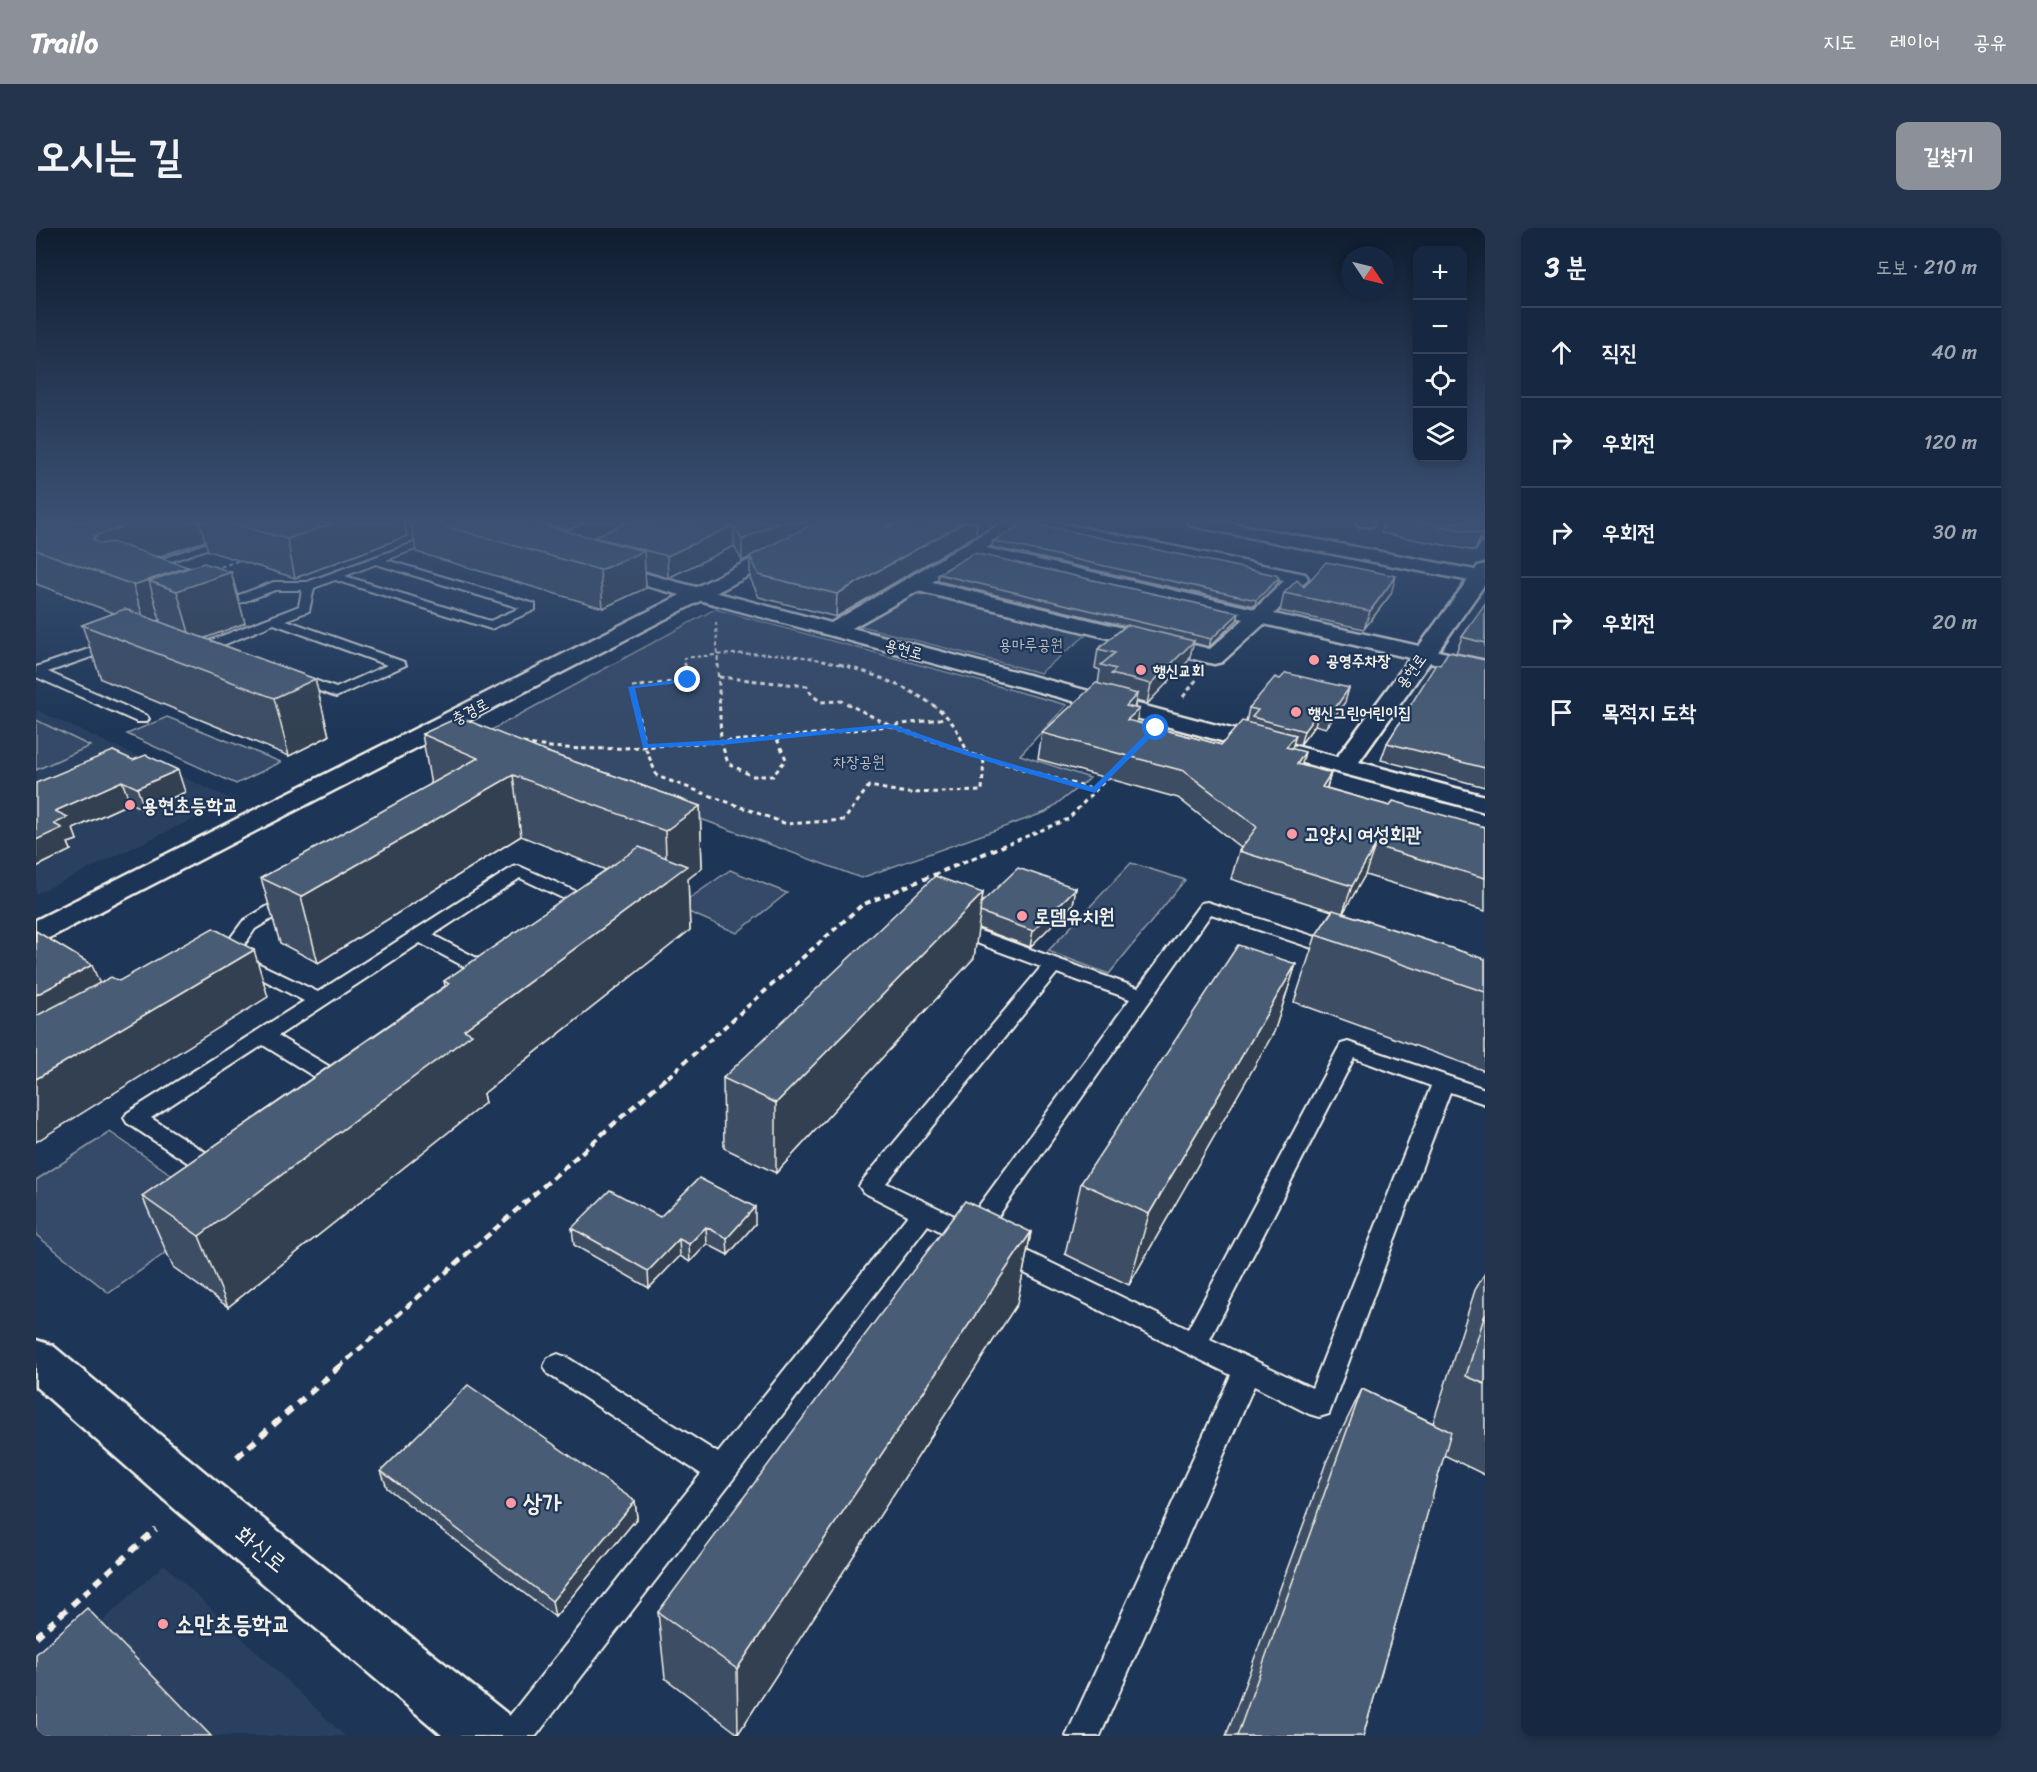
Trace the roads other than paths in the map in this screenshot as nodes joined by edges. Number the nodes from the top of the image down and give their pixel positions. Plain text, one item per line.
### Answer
1 (257, 592) edge
2 (307, 592) edge
3 (386, 592) edge
4 (479, 592) edge
5 (692, 592) edge
6 (701, 592) edge
7 (900, 592) edge
8 (949, 592) edge
9 (1155, 592) edge
10 (1284, 592) edge
11 (1470, 592) edge
12 (698, 594) junction
13 (198, 614) edge
14 (1260, 616) junction
15 (274, 620) junction
16 (834, 630) junction
17 (123, 641) edge
18 (232, 653) edge
19 (1424, 654) junction
20 (1485, 668) edge
21 (284, 673) edge
22 (142, 719) dead end
23 (1343, 766) junction
24 (1485, 804) edge
25 (308, 890) edge
26 (566, 916) edge
27 (962, 931) edge
28 (36, 932) edge
29 (419, 936) junction
30 (1352, 955) edge
31 (227, 956) junction
32 (507, 957) edge
33 (1053, 965) junction
34 (207, 968) edge
35 (487, 971) junction
36 (468, 984) edge
37 (1143, 997) junction
38 (319, 1000) junction
39 (263, 1036) junction
40 (353, 1065) edge
41 (334, 1079) junction
42 (1443, 1082) junction
43 (315, 1092) edge
44 (1485, 1097) edge
45 (239, 1146) edge
46 (924, 1212) junction
47 (971, 1235) junction
48 (1194, 1344) junction
49 (36, 1359) edge
50 (558, 1366) dead end
51 (1246, 1370) junction
52 (721, 1471) junction
53 (489, 1736) edge
54 (515, 1736) edge
55 (1083, 1736) edge

1 - 13 lane
2 - 15 lane
3 - 4 lane
5 - 12 street, 용현로
6 - 12 street, 충경로
7 - 16 street
8 - 14 street
9 - 14 street
10 - 14 street
11 - 19 street, 용현로
12 - 16 street, 용현로
12 - 28 street, 충경로
14 - 19 street
15 - 18 lane
15 - 21 lane
16 - 23 street, 용현로
17 - 22 lane
19 - 20 street
19 - 23 street, 용현로
23 - 24 street, 용현로
25 - 31 lane
26 - 29 lane
27 - 33 lane
29 - 35 lane
29 - 38 lane
30 - 37 lane
31 - 34 lane
31 - 38 lane
32 - 35 lane
33 - 37 lane
33 - 46 lane
35 - 36 lane
37 - 47 lane
38 - 39 lane
39 - 41 lane
39 - 45 lane
40 - 41 lane
41 - 43 lane
42 - 44 lane
42 - 48 lane
42 - 51 lane
46 - 47 lane
46 - 52 lane
47 - 48 lane
48 - 51 lane
49 - 53 street, 화신로
50 - 52 lane
51 - 55 lane
52 - 54 lane

